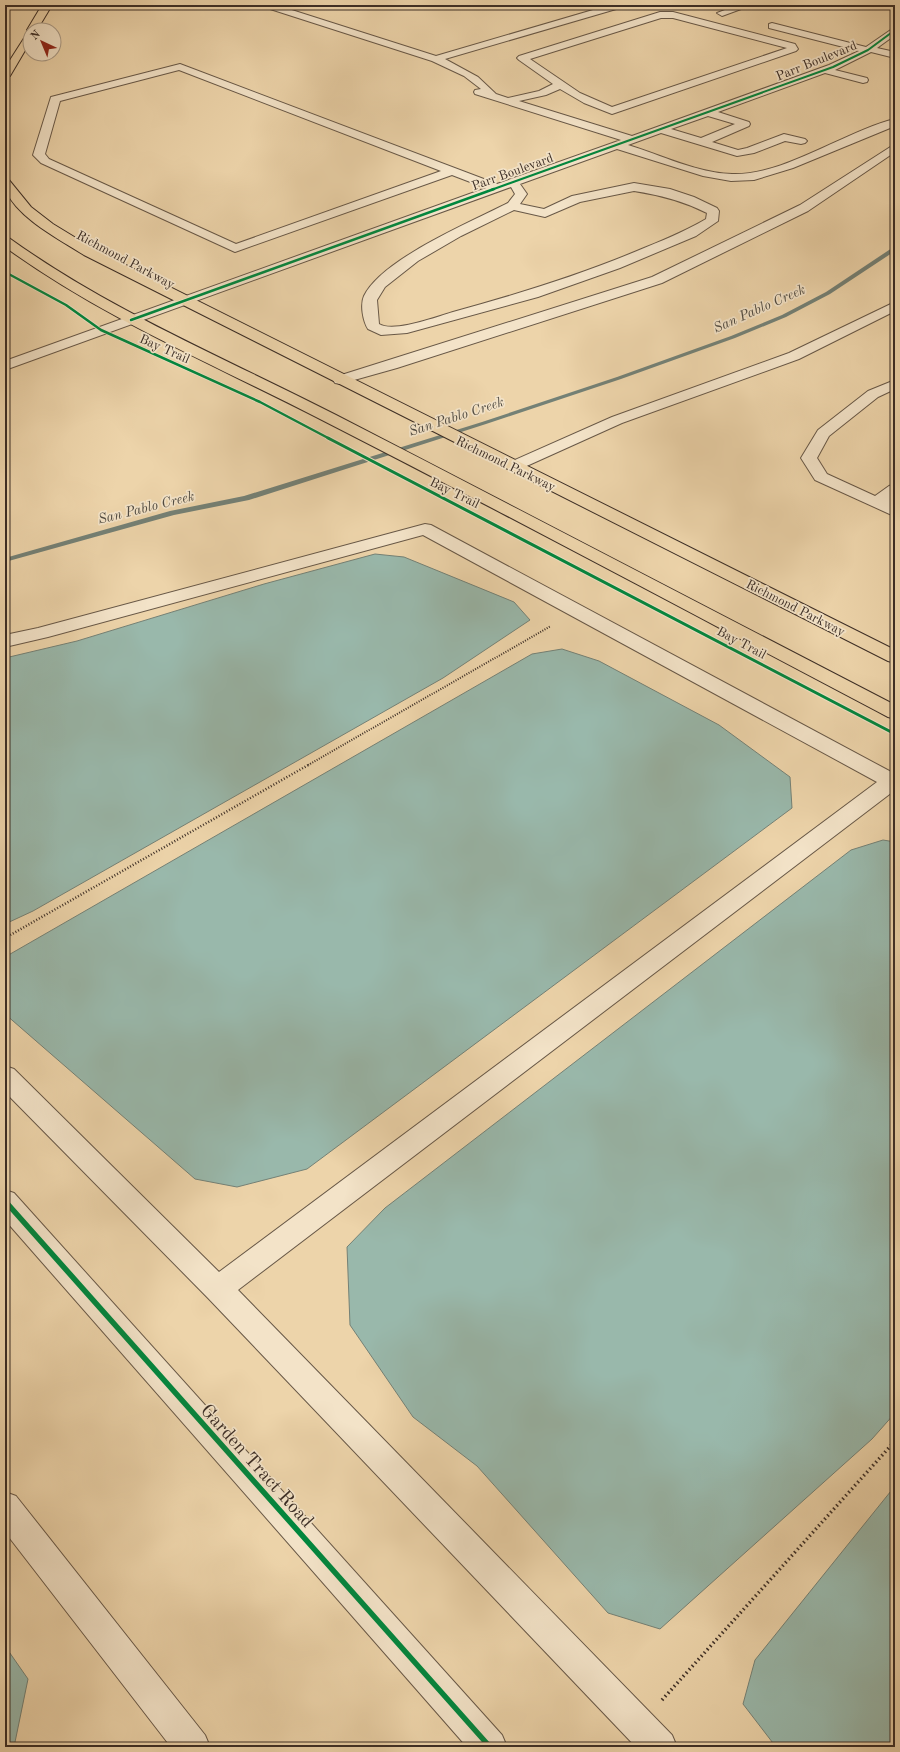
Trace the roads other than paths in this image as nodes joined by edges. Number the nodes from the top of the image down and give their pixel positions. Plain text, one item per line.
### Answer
1 (47, 5) edge
2 (268, 5) edge
3 (620, 5) edge
4 (747, 5) edge
5 (737, 17) dead end
6 (37, 22) edge
7 (760, 23) dead end
8 (895, 30) edge
9 (22, 47) edge
10 (869, 49) junction
11 (895, 55) edge
12 (436, 59) junction
13 (825, 70) junction
14 (5, 76) edge
15 (863, 80) dead end
16 (560, 84) junction
17 (508, 102) junction
18 (707, 112) junction
19 (895, 122) edge
20 (660, 129) junction
21 (631, 139) junction
22 (802, 141) dead end
23 (701, 142) junction
24 (616, 145) junction
25 (895, 147) edge
26 (452, 171) junction
27 (5, 182) edge
28 (513, 182) junction
29 (496, 188) junction
30 (512, 206) junction
31 (5, 241) edge
32 (182, 300) junction
33 (895, 306) edge
34 (131, 320) junction
35 (5, 366) edge
36 (340, 380) junction
37 (895, 384) edge
38 (514, 466) junction
39 (895, 490) edge
40 (889, 509) edge
41 (5, 640) edge
42 (895, 657) edge
43 (895, 713) edge
44 (893, 782) edge
45 (5, 1076) edge
46 (5, 1201) edge
47 (218, 1289) junction
48 (5, 1507) edge
49 (193, 1747) edge
50 (490, 1747) edge
51 (660, 1747) edge

1 - 6 highway
2 - 12 street
3 - 12 street
4 - 5 street
7 - 10 street
8 - 10 street, Parr Boulevard
9 - 14 highway
10 - 11 street
10 - 13 street, Parr Boulevard
12 - 17 street
13 - 15 street
13 - 18 street, Parr Boulevard
16 - 16 street
16 - 17 street
17 - 21 street
18 - 20 street, Parr Boulevard
18 - 23 street
19 - 24 street
20 - 21 street, Parr Boulevard
20 - 23 street
21 - 24 street, Parr Boulevard
22 - 23 street
24 - 28 street, Parr Boulevard
25 - 36 street
26 - 26 street
26 - 29 street
27 - 32 highway, Richmond Parkway
28 - 29 street, Parr Boulevard
28 - 30 street
29 - 32 street, Parr Boulevard
30 - 30 street
31 - 34 highway
32 - 34 street, Parr Boulevard
32 - 36 highway, Richmond Parkway
33 - 38 street
34 - 35 street, Parr Boulevard
34 - 43 highway
36 - 38 highway, Richmond Parkway
37 - 40 street
38 - 42 highway, Richmond Parkway
39 - 40 street
41 - 44 street
44 - 47 street
45 - 47 street
46 - 50 street, Garden Tract Road
47 - 51 street
48 - 49 street

